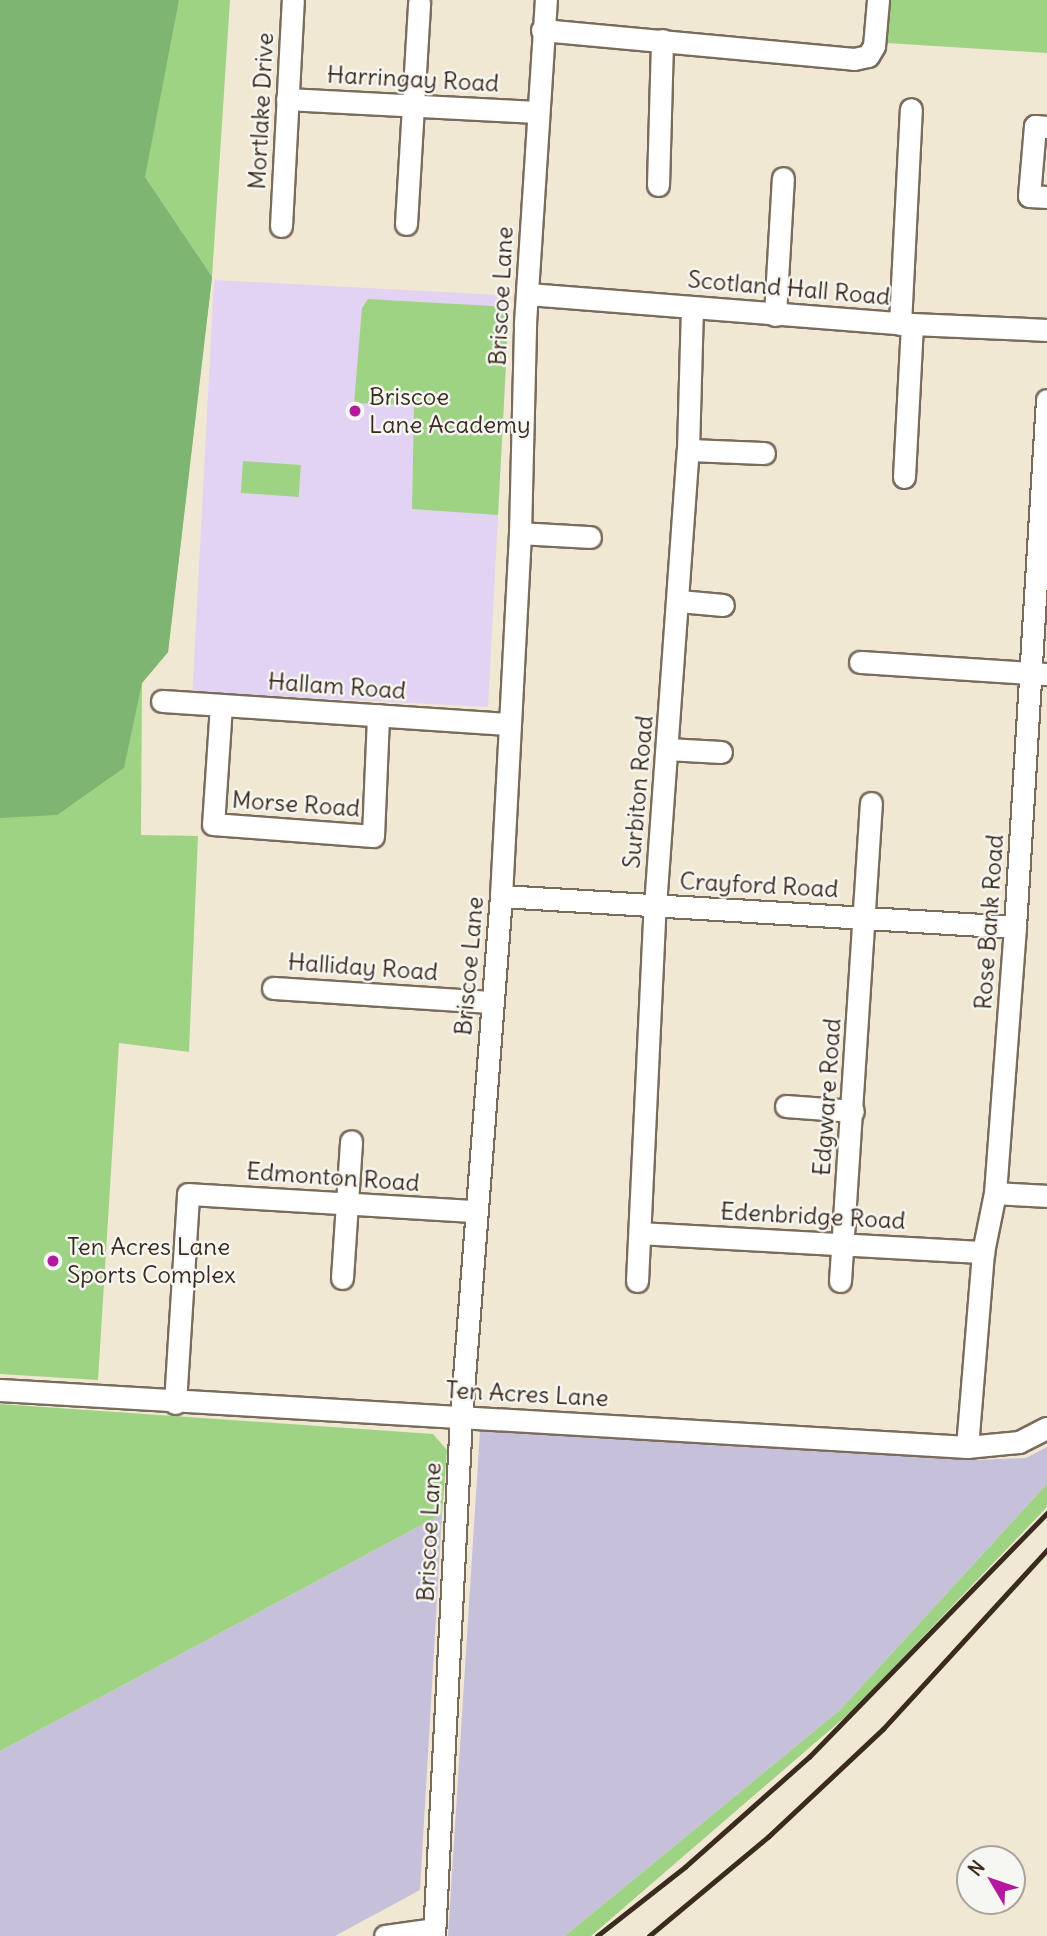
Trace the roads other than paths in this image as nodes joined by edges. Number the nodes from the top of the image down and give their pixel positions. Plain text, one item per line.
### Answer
1 (293, 0) edge
2 (546, 0) edge
3 (878, 0) edge
4 (419, 2) dead end
5 (542, 30) junction
6 (662, 40) junction
7 (287, 99) junction
8 (413, 106) junction
9 (911, 108) dead end
10 (536, 112) junction
11 (1041, 126) edge
12 (783, 178) dead end
13 (659, 185) dead end
14 (1047, 197) edge
15 (406, 224) dead end
16 (281, 226) dead end
17 (528, 294) junction
18 (692, 307) junction
19 (775, 315) junction
20 (906, 324) junction
21 (1047, 330) edge
22 (1047, 400) edge
23 (688, 450) junction
24 (764, 453) dead end
25 (904, 477) dead end
26 (520, 533) junction
27 (590, 537) dead end
28 (679, 601) junction
29 (723, 605) dead end
30 (860, 662) dead end
31 (1040, 674) edge
32 (162, 701) dead end
33 (221, 705) junction
34 (378, 715) junction
35 (508, 724) junction
36 (667, 748) junction
37 (721, 752) dead end
38 (871, 803) dead end
39 (501, 896) junction
40 (655, 906) junction
41 (866, 917) junction
42 (1015, 927) junction
43 (273, 988) dead end
44 (492, 1002) junction
45 (786, 1106) dead end
46 (853, 1111) junction
47 (351, 1141) dead end
48 (995, 1193) junction
49 (1047, 1196) edge
50 (346, 1206) junction
51 (474, 1212) junction
52 (640, 1233) junction
53 (843, 1244) junction
54 (984, 1252) junction
55 (342, 1278) dead end
56 (637, 1281) dead end
57 (840, 1281) dead end
58 (0, 1390) edge
59 (175, 1403) junction
60 (461, 1417) junction
61 (1047, 1428) edge
62 (967, 1447) junction
63 (434, 1932) edge
64 (385, 1936) edge

1 - 7 street, Mortlake Drive
2 - 5 street, Briscoe Lane
3 - 6 street
4 - 8 street
5 - 6 street
5 - 10 street, Briscoe Lane
6 - 13 street
7 - 8 street, Harringay Road
7 - 16 street, Mortlake Drive
8 - 10 street, Harringay Road
8 - 15 street
9 - 20 street
10 - 17 street, Briscoe Lane
11 - 14 street
12 - 19 street
17 - 18 street, Scotland Hall Road
17 - 26 street, Briscoe Lane
18 - 19 street, Scotland Hall Road
18 - 23 street, Surbiton Road
19 - 20 street, Scotland Hall Road
20 - 21 street, Scotland Hall Road
20 - 25 street
22 - 31 street, Rose Bank Road
23 - 24 street
23 - 28 street, Surbiton Road
26 - 27 street
26 - 35 street, Briscoe Lane
28 - 29 street
28 - 36 street, Surbiton Road
30 - 31 street
31 - 42 street, Rose Bank Road
32 - 33 street, Hallam Road
33 - 34 street, Hallam Road
33 - 34 street, Morse Road
34 - 35 street, Hallam Road
35 - 39 street, Briscoe Lane
36 - 37 street
36 - 40 street, Surbiton Road
38 - 41 street, Edgware Road
39 - 40 street, Crayford Road
39 - 44 street, Briscoe Lane
40 - 41 street, Crayford Road
40 - 52 street, Surbiton Road
41 - 42 street, Crayford Road
41 - 46 street, Edgware Road
42 - 48 street, Rose Bank Road
43 - 44 street, Halliday Road
44 - 51 street, Briscoe Lane
45 - 46 street
46 - 53 street, Edgware Road
47 - 50 street
48 - 49 street
48 - 54 street, Rose Bank Road
50 - 51 street, Edmonton Road
50 - 55 street
50 - 59 street, Edmonton Road
51 - 60 street, Briscoe Lane
52 - 53 street, Edenbridge Road
52 - 56 street, Surbiton Road
53 - 54 street, Edenbridge Road
53 - 57 street, Edgware Road
54 - 62 street, Rose Bank Road
58 - 59 street, Ten Acres Lane
59 - 60 street, Ten Acres Lane
60 - 62 street, Ten Acres Lane
60 - 63 street, Briscoe Lane
61 - 62 street, Ten Acres Lane
63 - 64 street

